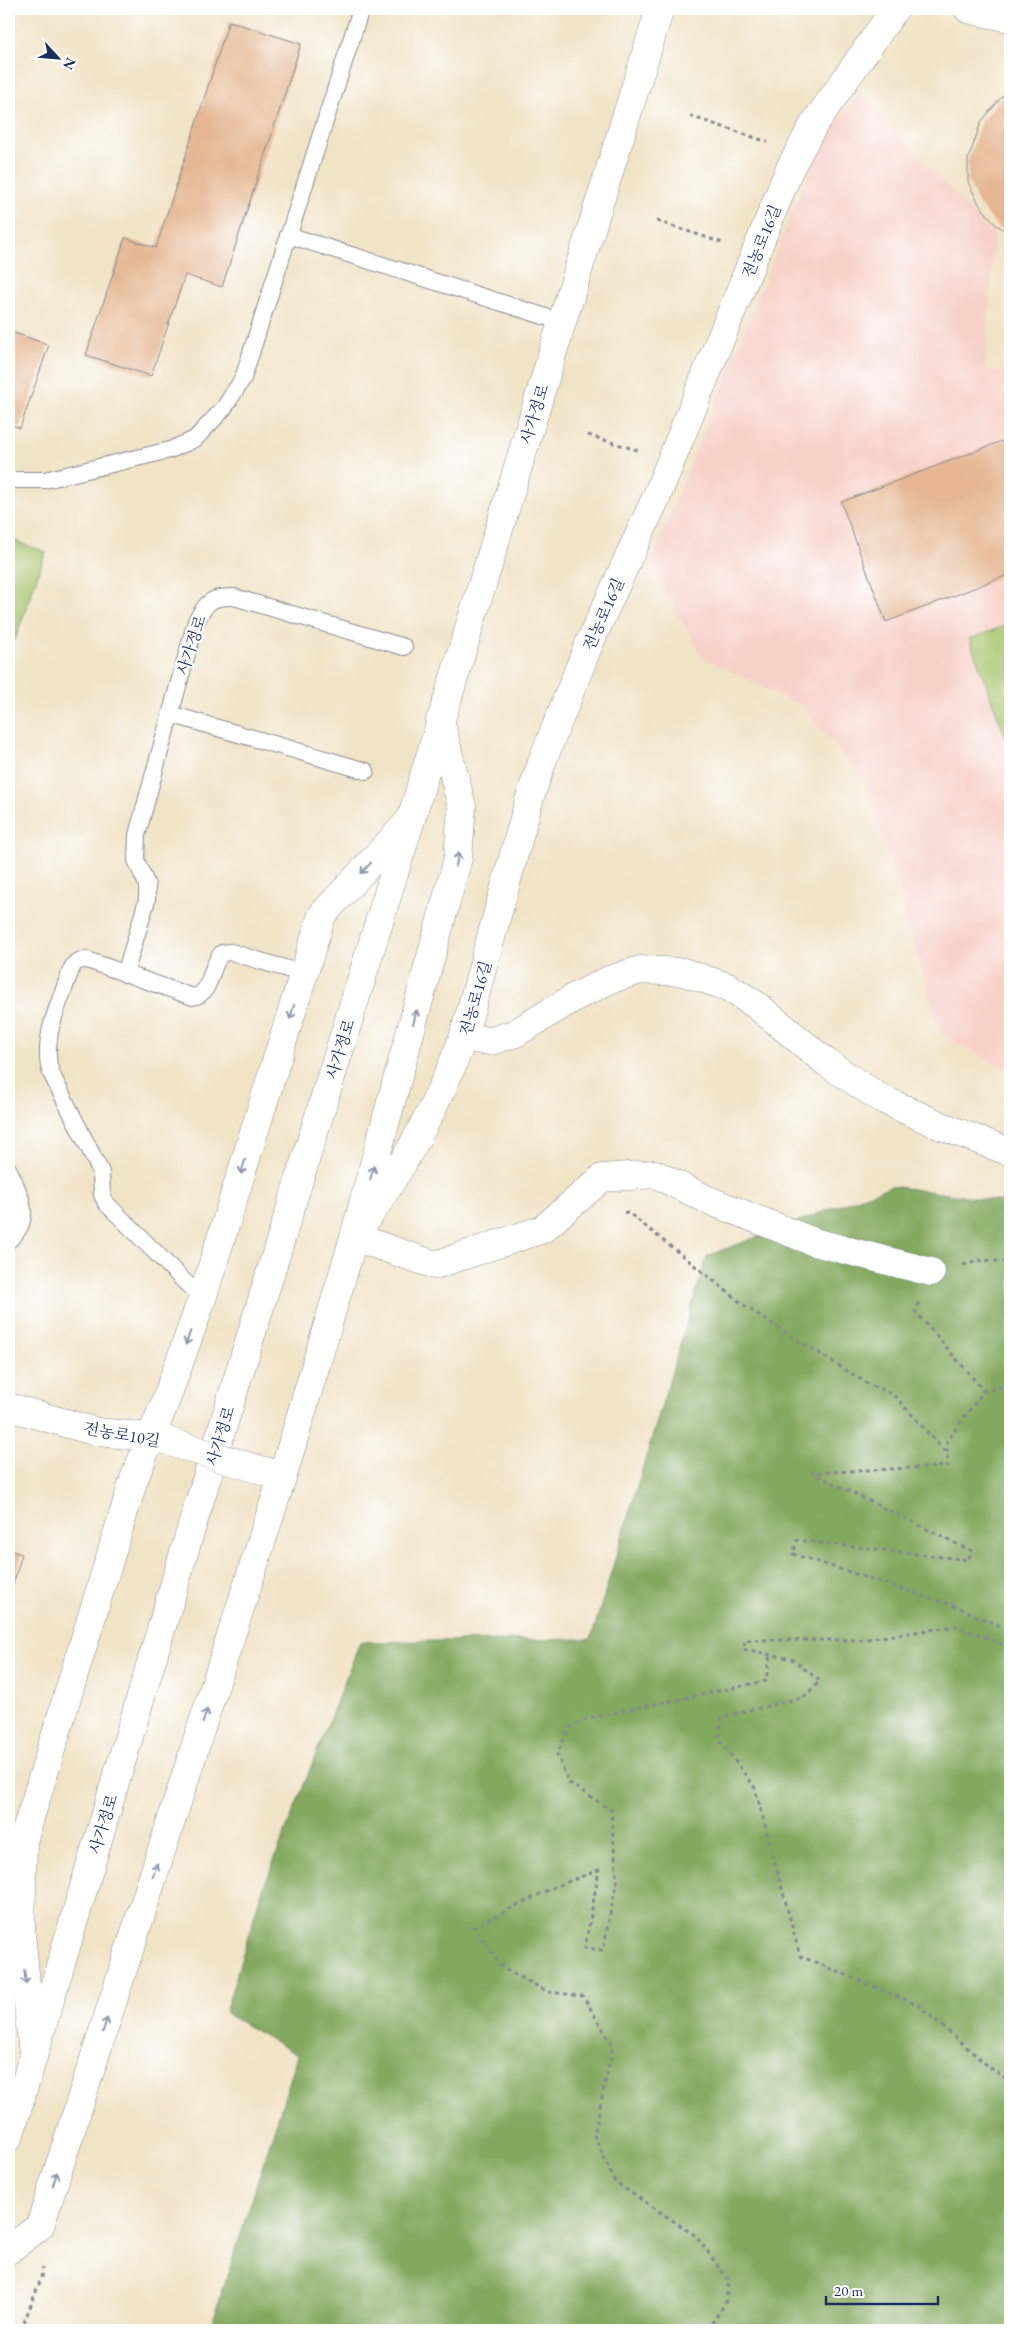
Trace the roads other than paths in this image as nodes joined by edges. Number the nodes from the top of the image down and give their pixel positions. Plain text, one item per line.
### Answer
1 (362, 9) edge
2 (660, 9) edge
3 (895, 9) edge
4 (968, 9) edge
5 (1010, 18) edge
6 (288, 235) junction
7 (562, 322) junction
8 (9, 480) edge
9 (404, 647) dead end
10 (170, 714) junction
11 (440, 720) junction
12 (366, 771) dead end
13 (411, 819) junction
14 (125, 974) junction
15 (304, 974) junction
16 (463, 1038) junction
17 (1010, 1152) edge
18 (9, 1170) edge
19 (354, 1237) junction
20 (9, 1240) edge
21 (931, 1272) road end
22 (202, 1299) junction
23 (9, 1407) edge
24 (162, 1440) junction
25 (273, 1473) junction
26 (16, 1844) edge
27 (34, 2055) junction
28 (9, 2137) edge
29 (9, 2250) edge

1 - 6 lane
2 - 7 street, 사가정로
3 - 16 street, 전농로16길
4 - 5 street
6 - 7 lane
6 - 8 lane
7 - 11 street, 사가정로
9 - 10 lane, 사가정로
10 - 12 lane
10 - 14 lane, 사가정로
11 - 13 street, 사가정로
19 -> 11 street
13 -> 15 street, 사가정로
13 - 27 street, 사가정로
14 - 15 lane
14 - 22 lane
15 -> 22 street, 사가정로
16 - 17 street
16 - 19 street, 전농로16길
18 - 20 lane
19 - 21 street
19 - 25 street
22 -> 24 street, 사가정로
23 - 24 street, 전농로10길
24 - 25 street, 전농로10길, bridge
24 - 26 street, 사가정로
29 -> 25 street
26 -> 27 street, 사가정로
27 - 28 street, 사가정로

